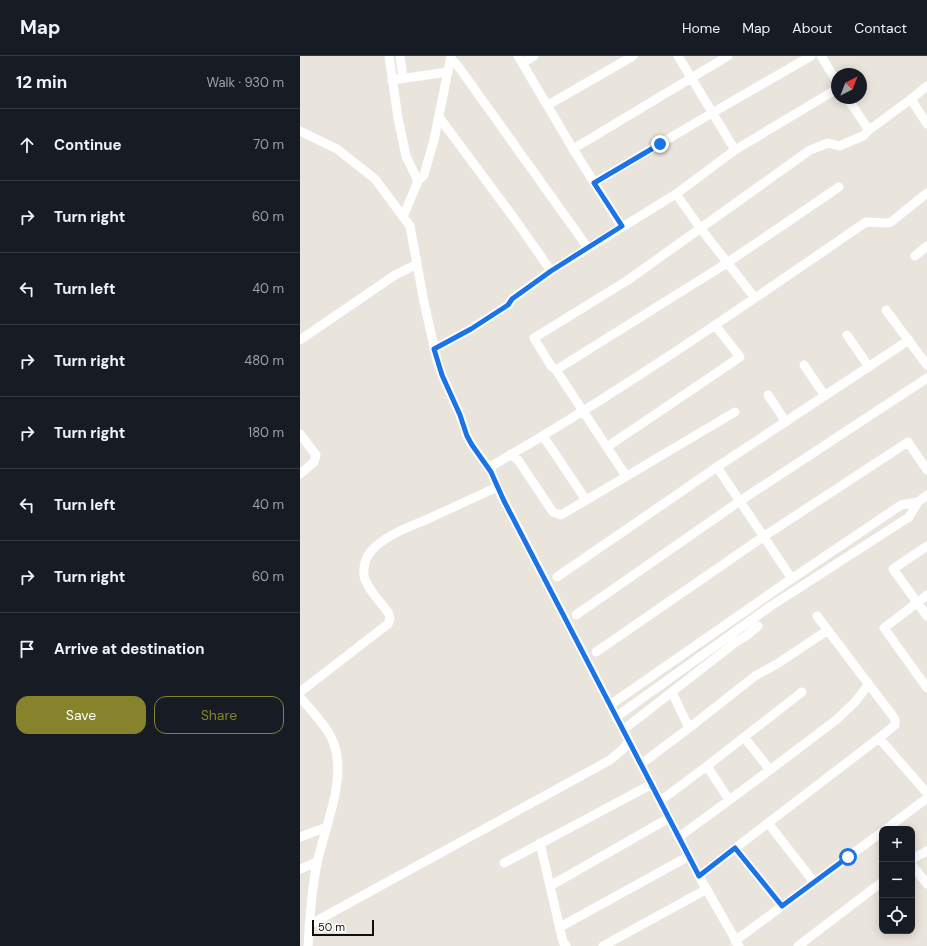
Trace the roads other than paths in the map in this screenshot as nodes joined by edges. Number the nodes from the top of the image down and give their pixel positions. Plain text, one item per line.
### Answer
1 (389, 56) edge
2 (400, 56) edge
3 (534, 56) edge
4 (633, 56) edge
5 (678, 56) edge
6 (728, 56) edge
7 (811, 56) edge
8 (821, 56) edge
9 (451, 57) edge
10 (520, 59) edge
11 (448, 72) junction
12 (831, 72) edge
13 (402, 78) junction
14 (691, 78) junction
15 (392, 80) junction
16 (927, 86) edge
17 (831, 93) edge
18 (911, 99) junction
19 (851, 104) edge
20 (548, 105) junction
21 (712, 113) junction
22 (439, 117) junction
23 (927, 124) edge
24 (869, 130) junction
25 (300, 131) edge
26 (573, 149) junction
27 (735, 150) junction
28 (418, 181) junction
29 (594, 183) junction
30 (839, 187) dead end
31 (927, 193) edge
32 (676, 194) junction
33 (403, 217) junction
34 (622, 226) junction
35 (701, 229) junction
36 (927, 246) edge
37 (588, 248) junction
38 (915, 256) dead end
39 (727, 263) junction
40 (417, 264) junction
41 (551, 271) junction
42 (755, 298) junction
43 (886, 310) dead end
44 (716, 325) junction
45 (847, 335) dead end
46 (300, 340) edge
47 (909, 340) junction
48 (434, 349) junction
49 (804, 365) dead end
50 (927, 365) edge
51 (869, 367) junction
52 (556, 370) junction
53 (927, 378) edge
54 (768, 395) dead end
55 (825, 396) junction
56 (582, 411) junction
57 (735, 412) dead end
58 (786, 422) junction
59 (300, 434) edge
60 (543, 436) junction
61 (607, 446) junction
62 (512, 454) junction
63 (717, 467) junction
64 (488, 468) junction
65 (927, 470) edge
66 (300, 474) edge
67 (626, 476) junction
68 (497, 487) junction
69 (927, 495) edge
70 (586, 500) junction
71 (740, 501) junction
72 (918, 502) junction
73 (763, 537) junction
74 (927, 546) edge
75 (557, 577) dead end
76 (792, 579) junction
77 (927, 595) edge
78 (917, 602) junction
79 (576, 615) dead end
80 (817, 616) dead end
81 (927, 616) edge
82 (758, 626) dead end
83 (828, 630) junction
84 (596, 652) dead end
85 (869, 684) junction
86 (927, 688) edge
87 (300, 692) edge
88 (672, 692) junction
89 (802, 692) dead end
90 (300, 697) edge
91 (610, 704) junction
92 (616, 717) junction
93 (689, 728) junction
94 (623, 730) junction
95 (744, 737) junction
96 (879, 738) junction
97 (629, 741) junction
98 (641, 764) junction
99 (708, 766) junction
100 (770, 770) junction
101 (652, 784) junction
102 (927, 793) edge
103 (927, 798) edge
104 (728, 800) junction
105 (660, 801) junction
106 (669, 818) junction
107 (768, 823) junction
108 (890, 826) edge
109 (327, 827) junction
110 (879, 834) edge
111 (300, 837) edge
112 (679, 837) junction
113 (540, 843) junction
114 (735, 848) junction
115 (927, 850) edge
116 (689, 856) junction
117 (915, 857) edge
118 (317, 862) junction
119 (504, 863) dead end
120 (300, 869) edge
121 (915, 869) edge
122 (699, 876) junction
123 (814, 882) junction
124 (879, 884) edge
125 (927, 884) edge
126 (550, 886) junction
127 (707, 889) junction
128 (782, 906) junction
129 (309, 925) junction
130 (560, 927) junction
131 (737, 943) edge
132 (308, 946) edge
133 (566, 946) edge
134 (603, 946) edge
135 (798, 946) edge

1 - 15 street
2 - 13 street
3 - 10 street
4 - 20 street
5 - 14 street
6 - 14 street
7 - 21 street
8 - 12 street
9 - 11 street
9 - 37 street
10 - 20 street
11 - 13 street
11 - 22 street
13 - 15 street
14 - 21 street
14 - 26 street
15 - 28 street
16 - 18 street
17 - 27 street
18 - 23 street
18 - 24 street
19 - 24 street
20 - 26 street
21 - 27 street
21 - 29 street
22 - 28 street
22 - 41 street
24 - 35 street
25 - 33 street
26 - 29 street
27 - 32 street
28 - 33 street
29 - 34 street
30 - 39 street
31 - 42 street
32 - 34 street
32 - 35 street
33 - 40 street
34 - 37 street
35 - 39 street
35 - 52 street
36 - 38 street
37 - 41 street
39 - 42 street
39 - 52 street
40 - 46 street
40 - 48 street
41 - 48 street
42 - 44 street
43 - 47 street
44 - 56 street
44 - 61 street
45 - 51 street
47 - 50 street
47 - 51 street
48 - 64 street
49 - 55 street
51 - 55 street
52 - 56 street
53 - 71 street
54 - 58 street
55 - 58 street
56 - 60 street
56 - 61 street
57 - 67 street
58 - 63 street
59 - 66 street
60 - 62 street
60 - 70 street
61 - 67 street
62 - 64 street
62 - 70 street
63 - 71 street
63 - 75 street
64 - 68 street
65 - 73 street
67 - 70 street
68 - 87 street
68 - 91 street
69 - 72 street
71 - 73 street
71 - 79 street
72 - 76 street
72 - 92 street
73 - 76 street
73 - 84 street
74 - 78 street
76 - 91 street
77 - 78 street
78 - 81 street
78 - 86 street
80 - 83 street
82 - 88 street
83 - 85 street
83 - 93 street
85 - 96 street
85 - 100 street
88 - 93 street
88 - 94 street
89 - 95 street
90 - 109 street
91 - 92 street
92 - 94 street
93 - 98 street
94 - 97 street
95 - 99 street
95 - 100 street
96 - 102 street
96 - 107 street
97 - 98 street
97 - 129 street
98 - 101 street
99 - 104 street
99 - 105 street
100 - 104 street
101 - 105 street
101 - 113 street
103 - 108 street
104 - 112 street
105 - 106 street
106 - 112 street
106 - 126 street
107 - 114 street
107 - 123 street
109 - 111 street
109 - 118 street
110 - 123 street
112 - 116 street
113 - 119 street
113 - 126 street
114 - 122 street
114 - 128 street
115 - 117 street
116 - 122 street
116 - 130 street
118 - 120 street
118 - 129 street
121 - 125 street
122 - 127 street
123 - 128 street
124 - 135 street
126 - 130 street
127 - 131 street
127 - 134 street
128 - 131 street
129 - 132 street
130 - 133 street

